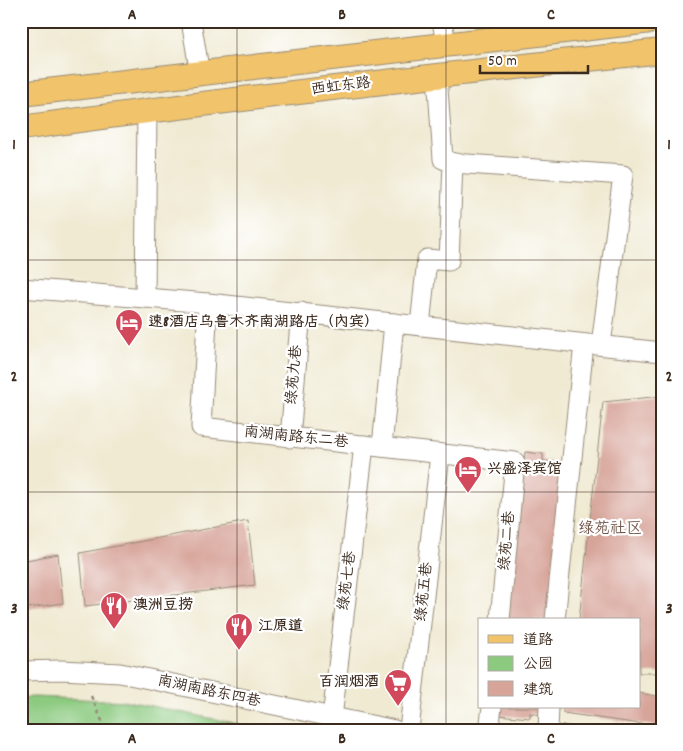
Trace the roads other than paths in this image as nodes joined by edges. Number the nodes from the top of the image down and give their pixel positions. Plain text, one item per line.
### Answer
1 (191, 21) edge
2 (442, 21) edge
3 (651, 21) edge
4 (446, 44) junction
5 (662, 51) edge
6 (200, 74) junction
7 (437, 75) junction
8 (21, 94) edge
9 (147, 110) junction
10 (21, 128) edge
11 (453, 163) junction
12 (21, 288) edge
13 (145, 298) junction
14 (208, 303) junction
15 (301, 312) junction
16 (394, 324) junction
17 (420, 326) junction
18 (593, 344) junction
19 (662, 352) edge
20 (290, 438) junction
21 (373, 446) junction
22 (440, 454) junction
23 (515, 462) joint
24 (500, 618) edge
25 (556, 618) edge
26 (21, 671) edge
27 (492, 708) edge
28 (549, 708) edge
29 (332, 718) junction
30 (395, 730) edge
31 (409, 730) edge
32 (490, 730) edge
33 (548, 730) edge

1 - 6 street
2 - 4 street
3 - 4 main road, 西虹东路
4 - 6 main road, 西虹东路
5 - 7 main road, 西虹东路
6 - 8 main road, 西虹东路
7 - 9 main road, 西虹东路
7 - 11 street
9 - 10 main road, 西虹东路
9 - 13 street
11 - 17 street
11 - 18 street
12 - 13 street
13 - 14 street
14 - 15 street
14 - 20 street, 南湖南路东二巷
15 - 16 street
15 - 20 street, 绿苑九巷
16 - 17 street
16 - 21 street, 绿苑七巷
17 - 18 street
18 - 19 street
18 - 25 street
20 - 21 street, 南湖南路东二巷
21 - 22 street, 南湖南路东二巷
21 - 29 street, 绿苑七巷
22 - 23 street, 南湖南路东二巷
22 - 31 street, 绿苑五巷
23 - 24 street, 绿苑二巷
26 - 29 street, 南湖南路东四巷
27 - 32 street
28 - 33 street
29 - 30 street, 南湖南路东四巷

